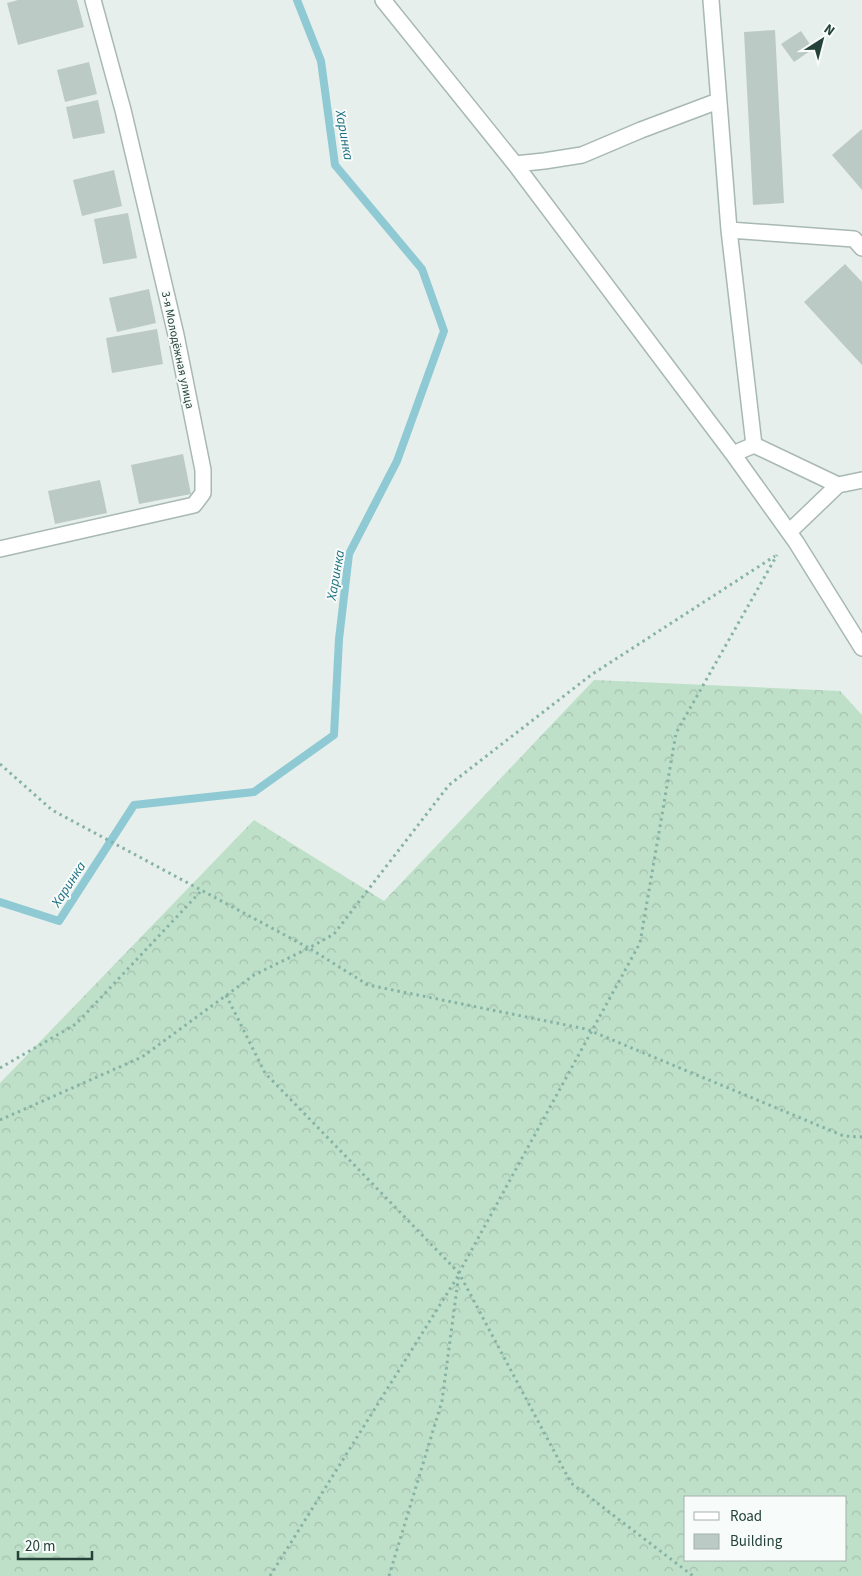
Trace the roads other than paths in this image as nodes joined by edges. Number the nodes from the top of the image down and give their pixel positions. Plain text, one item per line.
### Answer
1 (93, 0) edge
2 (383, 0) edge
3 (711, 0) edge
4 (718, 101) junction
5 (515, 164) junction
6 (729, 230) junction
7 (859, 240) edge
8 (754, 445) junction
9 (733, 454) junction
10 (862, 480) edge
11 (838, 485) junction
12 (793, 537) junction
13 (0, 549) edge
14 (862, 648) edge

1 - 13 street, 3-я Молодёжная улица
2 - 5 street
3 - 4 street
4 - 5 street
4 - 6 street
5 - 9 street
6 - 7 street
6 - 8 street
8 - 9 street
8 - 11 street
9 - 12 street
10 - 11 street
11 - 12 street
12 - 14 street

